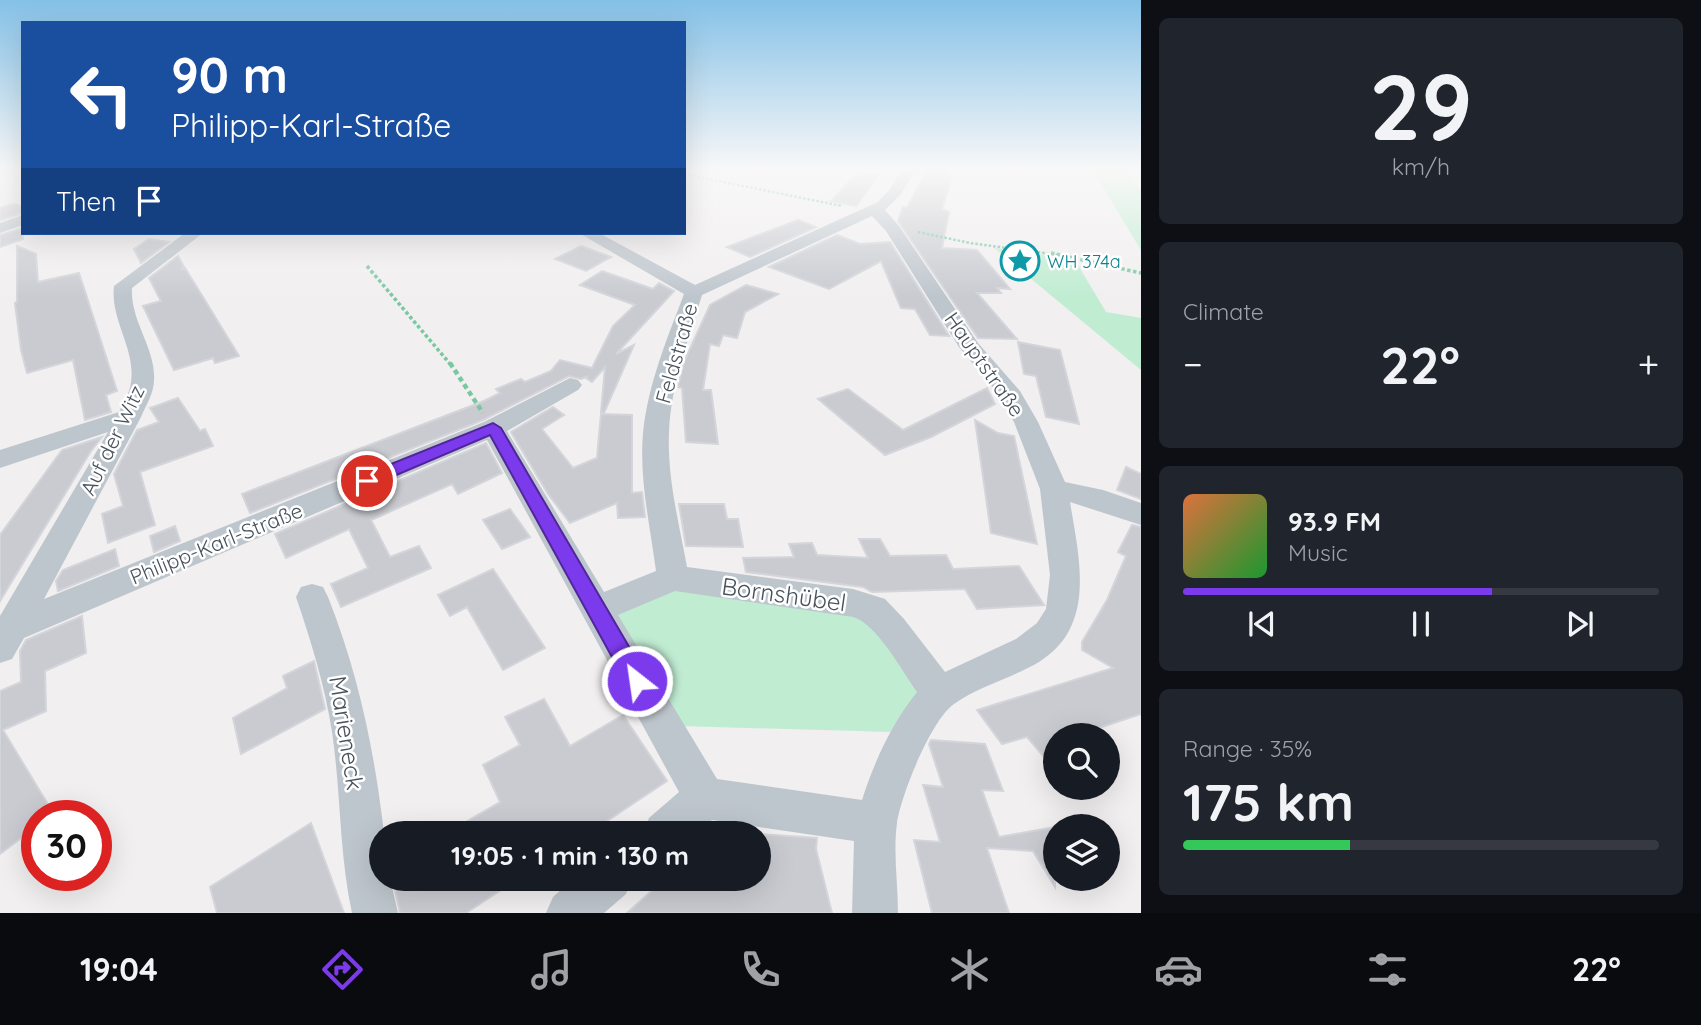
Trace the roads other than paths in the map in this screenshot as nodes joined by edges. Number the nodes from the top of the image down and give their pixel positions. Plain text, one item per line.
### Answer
1 (881, 212) edge
2 (879, 217) junction
3 (21, 221) edge
4 (0, 228) edge
5 (192, 235) edge
6 (591, 235) edge
7 (694, 292) junction
8 (570, 385) dead end
9 (129, 416) junction
10 (493, 428) junction
11 (0, 458) edge
12 (1054, 489) junction
13 (1141, 514) edge
14 (673, 578) junction
15 (312, 597) dead end
16 (596, 610) junction
17 (7, 638) edge
18 (939, 693) junction
19 (705, 798) junction
20 (678, 821) edge
21 (876, 823) junction
22 (595, 891) edge
23 (375, 913) edge
24 (569, 913) edge
25 (875, 913) edge

1 - 2 street
2 - 7 street
2 - 12 street, Hauptstraße
3 - 4 street
5 - 9 street, Auf der Witz
6 - 7 street, Feldstraße
7 - 14 street, Feldstraße
8 - 10 street, Philipp-Karl-Straße
9 - 11 street
9 - 17 street, Auf der Witz
10 - 16 street
10 - 17 street, Philipp-Karl-Straße
12 - 13 street
12 - 18 street, Hauptstraße
14 - 16 street
14 - 18 street, Bornshübel
15 - 23 street, Marieneck
16 - 19 street
18 - 21 street
19 - 20 street
19 - 21 street
21 - 25 street
22 - 24 street

